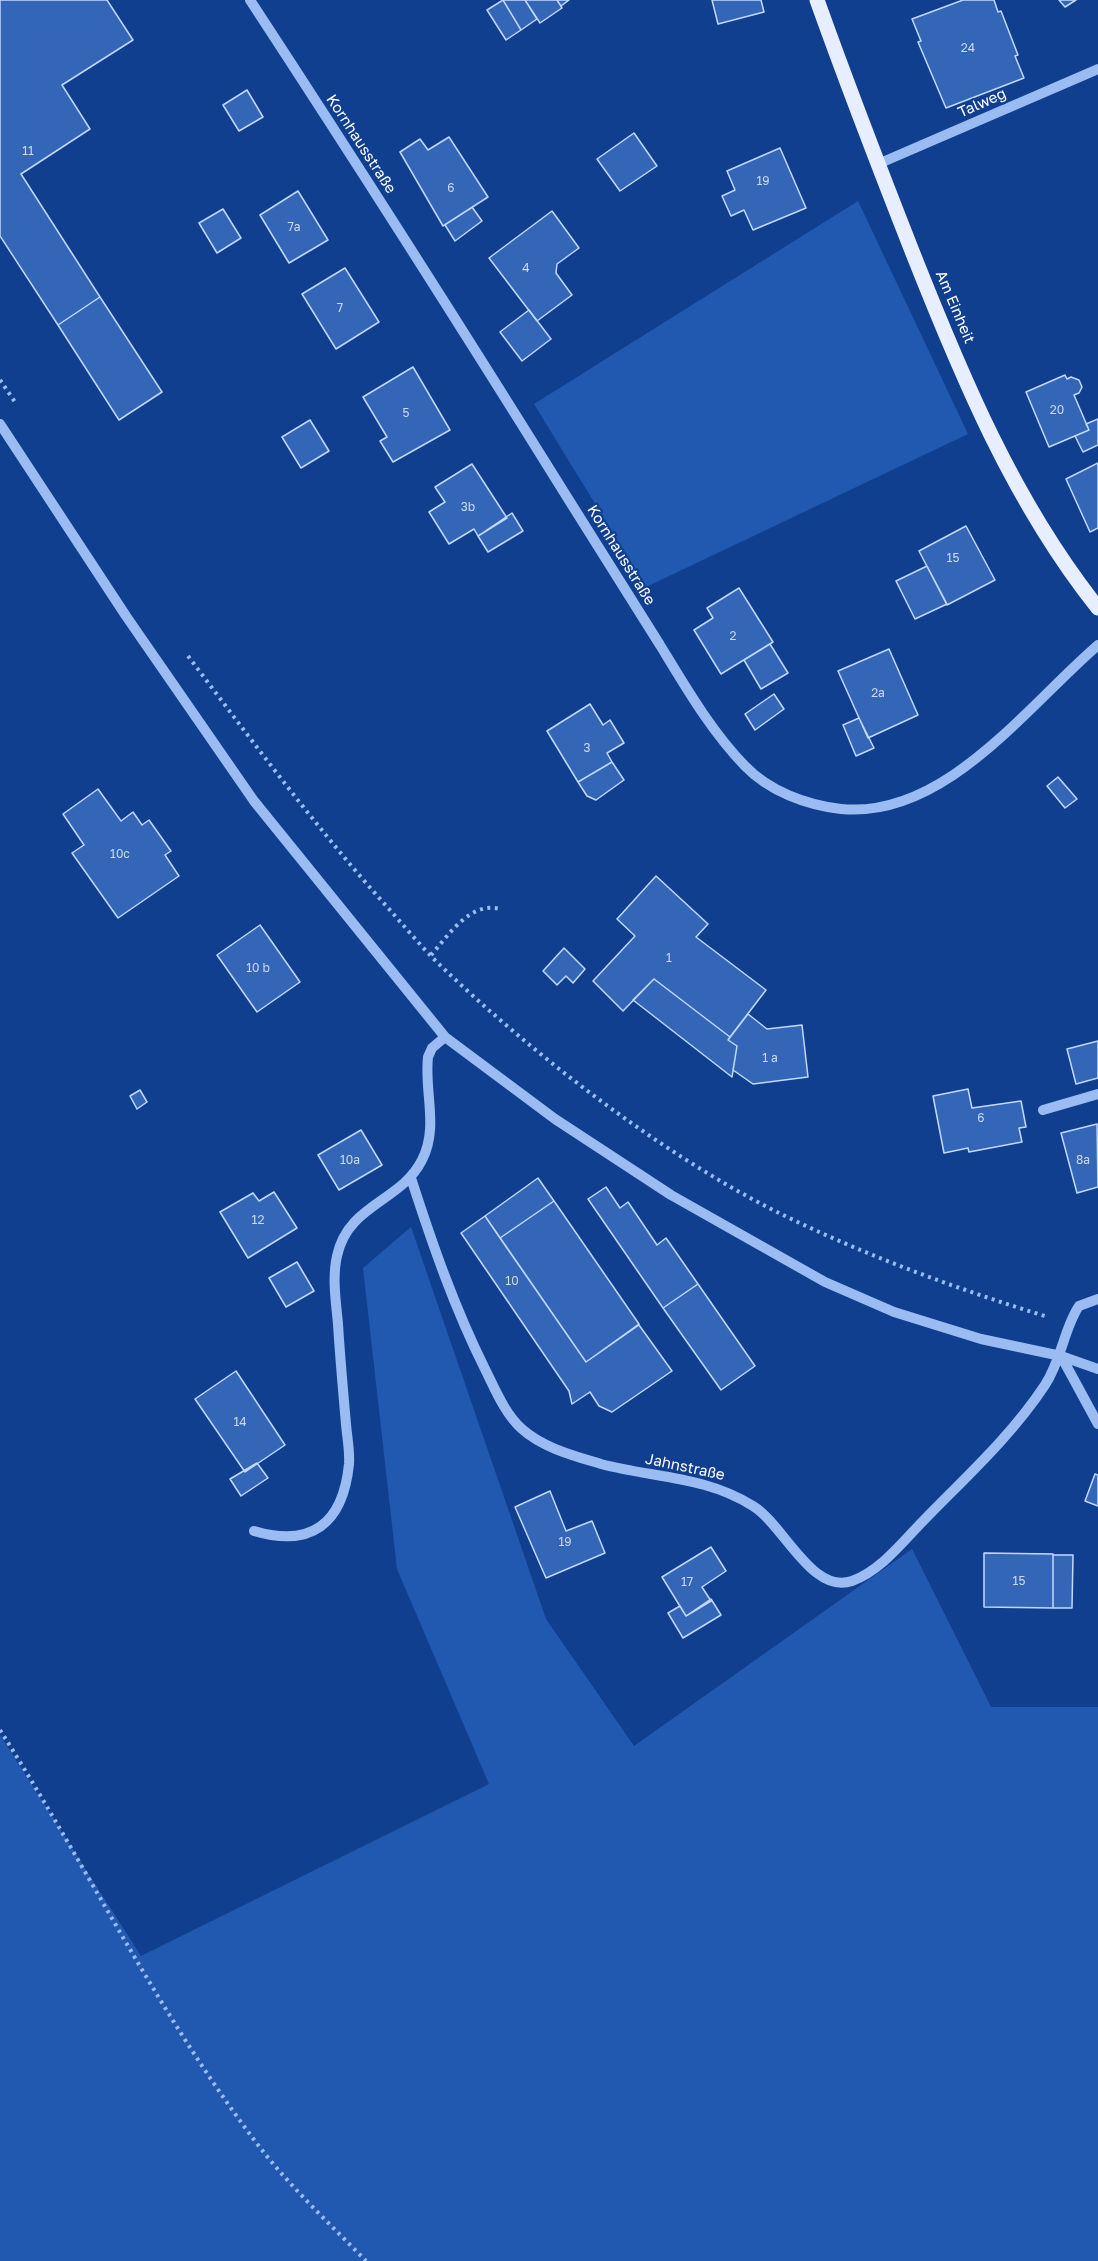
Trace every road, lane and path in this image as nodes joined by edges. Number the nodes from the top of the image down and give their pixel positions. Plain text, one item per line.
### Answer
1 (250, 0) edge
2 (817, 0) edge
3 (1098, 69) edge
4 (878, 164) junction
5 (0, 380) edge
6 (19, 409) dead end
7 (0, 424) edge
8 (1098, 608) edge
9 (1098, 645) edge
10 (183, 650) dead end
11 (500, 909) dead end
12 (431, 955) junction
13 (446, 1037) junction
14 (1098, 1094) edge
15 (1043, 1110) dead end
16 (411, 1178) junction
17 (1098, 1299) edge
18 (1070, 1323) junction
19 (1061, 1356) junction
20 (1098, 1369) edge
21 (1096, 1419) edge
22 (254, 1531) dead end
23 (0, 1730) edge
24 (366, 2261) edge

1 - 9 street, Kornhausstraße
2 - 4 main road, Am Einheit
3 - 4 street, Talweg
4 - 8 main road, Am Einheit
5 - 6 path
7 - 13 street
10 - 12 path
11 - 12 path
12 - 18 path
13 - 16 street
13 - 19 street
14 - 15 street
16 - 19 street, Jahnstraße
16 - 22 street
17 - 18 street, Jahnstraße
18 - 19 street, Jahnstraße
19 - 20 street
19 - 21 street
23 - 24 path

